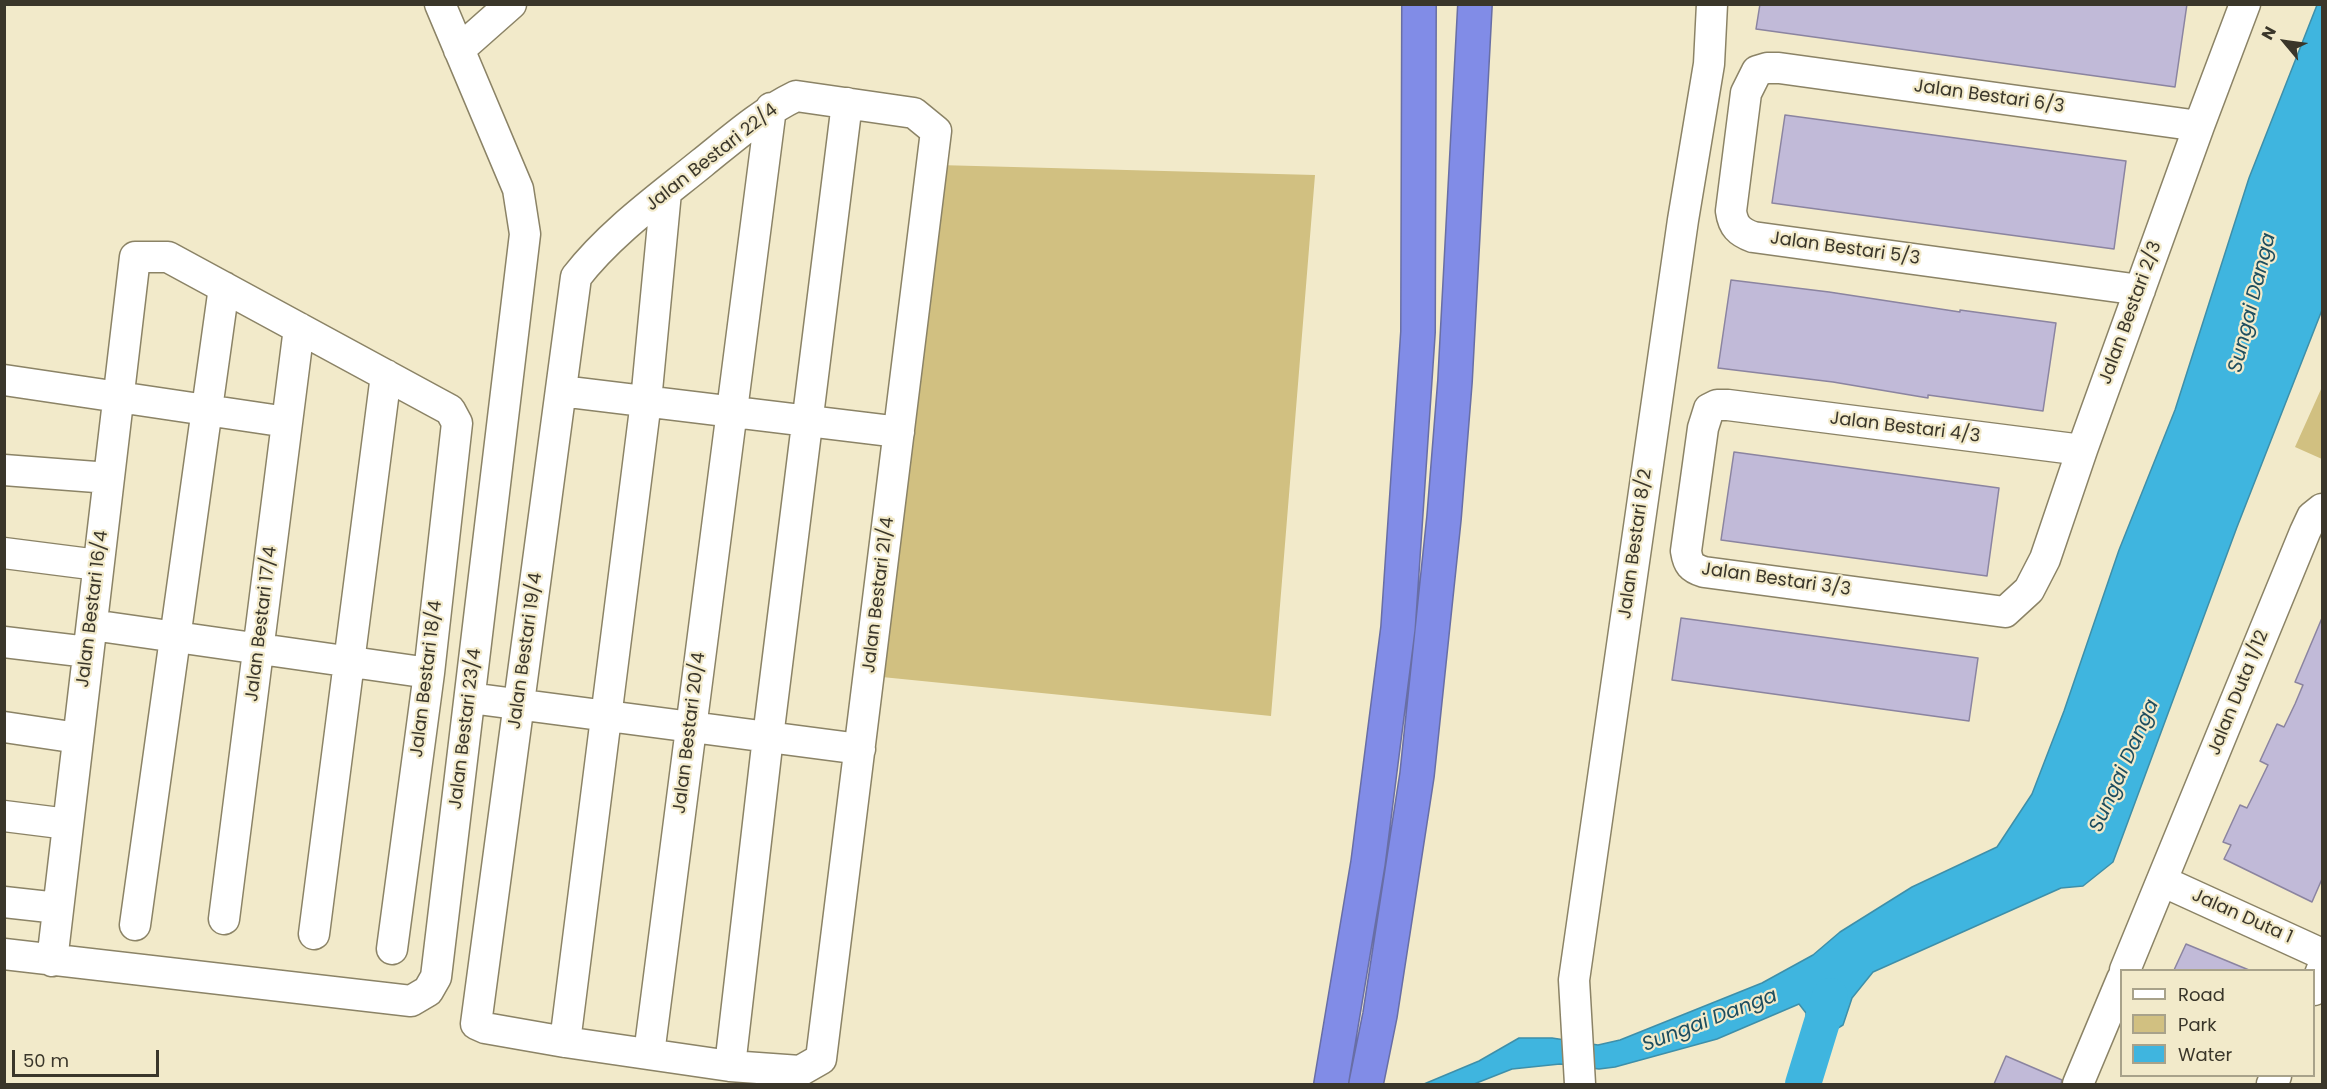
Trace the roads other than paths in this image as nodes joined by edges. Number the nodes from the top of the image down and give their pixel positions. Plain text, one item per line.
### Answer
1 (440, 4) edge
2 (1419, 4) edge
3 (1475, 4) edge
4 (1712, 4) edge
5 (2245, 4) edge
6 (509, 5) edge
7 (459, 50) junction
8 (1779, 68) joint
9 (847, 103) junction
10 (771, 108) junction
11 (2199, 126) junction
12 (936, 131) joint
13 (666, 192) junction
14 (576, 278) joint
15 (224, 288) junction
16 (2140, 290) junction
17 (299, 328) junction
18 (386, 375) junction
19 (4, 381) edge
20 (561, 391) junction
21 (118, 396) junction
22 (646, 401) junction
23 (1728, 405) joint
24 (207, 409) junction
25 (732, 411) junction
26 (807, 421) junction
27 (287, 422) junction
28 (899, 432) junction
29 (2082, 450) junction
30 (4, 470) edge
31 (109, 478) junction
32 (2322, 509) edge
33 (4, 553) edge
34 (98, 565) junction
35 (2005, 612) joint
36 (175, 637) junction
37 (90, 638) junction
38 (4, 642) edge
39 (259, 649) junction
40 (347, 662) junction
41 (429, 673) junction
42 (470, 698) junction
43 (519, 705) junction
44 (605, 716) junction
45 (4, 727) edge
46 (691, 727) junction
47 (768, 737) junction
48 (78, 738) junction
49 (860, 749) junction
50 (4, 816) edge
51 (68, 824) junction
52 (2162, 881) junction
53 (4, 902) edge
54 (58, 908) junction
55 (224, 919) dead end
56 (135, 925) dead end
57 (314, 934) dead end
58 (393, 949) dead end
59 (4, 954) edge
60 (2322, 954) edge
61 (52, 961) junction
62 (2125, 969) edge
63 (2322, 969) edge
64 (2120, 981) edge
65 (2315, 985) edge
66 (565, 1042) junction
67 (649, 1054) junction
68 (730, 1066) junction
69 (1331, 1084) edge
70 (1366, 1084) edge
71 (1580, 1084) edge
72 (2078, 1084) edge

1 - 7 street, Jalan Bestari 23/4
2 - 69 highway
3 - 70 highway
4 - 71 street, Jalan Bestari 8/2
5 - 11 street, Jalan Bestari 2/3
6 - 7 street
7 - 42 street, Jalan Bestari 23/4
8 - 11 street, Jalan Bestari 6/3
8 - 16 street, Jalan Bestari 5/3
9 - 10 street, Jalan Bestari 22/4
9 - 12 street, Jalan Bestari 22/4
9 - 26 street
10 - 13 street, Jalan Bestari 22/4
10 - 25 street, Jalan Bestari 20/4
11 - 16 street, Jalan Bestari 2/3
12 - 28 street, Jalan Bestari 21/4
13 - 14 street, Jalan Bestari 22/4
13 - 22 street
14 - 20 street, Jalan Bestari 19/4
15 - 17 street
15 - 21 street, Jalan Bestari 16/4
15 - 24 street
16 - 29 street, Jalan Bestari 2/3
17 - 18 street
17 - 27 street, Jalan Bestari 17/4
18 - 40 street
18 - 41 street, Jalan Bestari 18/4
19 - 21 street
20 - 22 street
20 - 43 street, Jalan Bestari 19/4
21 - 24 street
21 - 31 street, Jalan Bestari 16/4
22 - 25 street
22 - 44 street
23 - 29 street, Jalan Bestari 4/3
23 - 35 street, Jalan Bestari 3/3
24 - 27 street
24 - 36 street
25 - 26 street
25 - 46 street, Jalan Bestari 20/4
26 - 28 street
26 - 47 street
27 - 39 street, Jalan Bestari 17/4
28 - 49 street, Jalan Bestari 21/4
29 - 35 street, Jalan Bestari 2/3
30 - 31 street
31 - 34 street, Jalan Bestari 16/4
32 - 52 street, Jalan Duta 1/12
33 - 34 street
34 - 37 street, Jalan Bestari 16/4
36 - 37 street
36 - 39 street
36 - 56 street
37 - 38 street
37 - 48 street, Jalan Bestari 16/4
39 - 40 street
39 - 55 street, Jalan Bestari 17/4
40 - 41 street
40 - 57 street
41 - 58 street, Jalan Bestari 18/4
42 - 43 street
42 - 61 street, Jalan Bestari 23/4
43 - 44 street
43 - 66 street, Jalan Bestari 19/4
44 - 46 street
44 - 66 street
45 - 48 street
46 - 47 street
46 - 67 street, Jalan Bestari 20/4
47 - 49 street
47 - 68 street
48 - 51 street, Jalan Bestari 16/4
49 - 68 street, Jalan Bestari 21/4
50 - 51 street
51 - 54 street, Jalan Bestari 16/4
52 - 60 street, Jalan Duta 1
52 - 62 street, Jalan Duta 1/12
53 - 54 street
54 - 61 street, Jalan Bestari 16/4
59 - 61 street, Jalan Bestari 23/4
63 - 65 street
64 - 72 street
66 - 67 street
67 - 68 street

